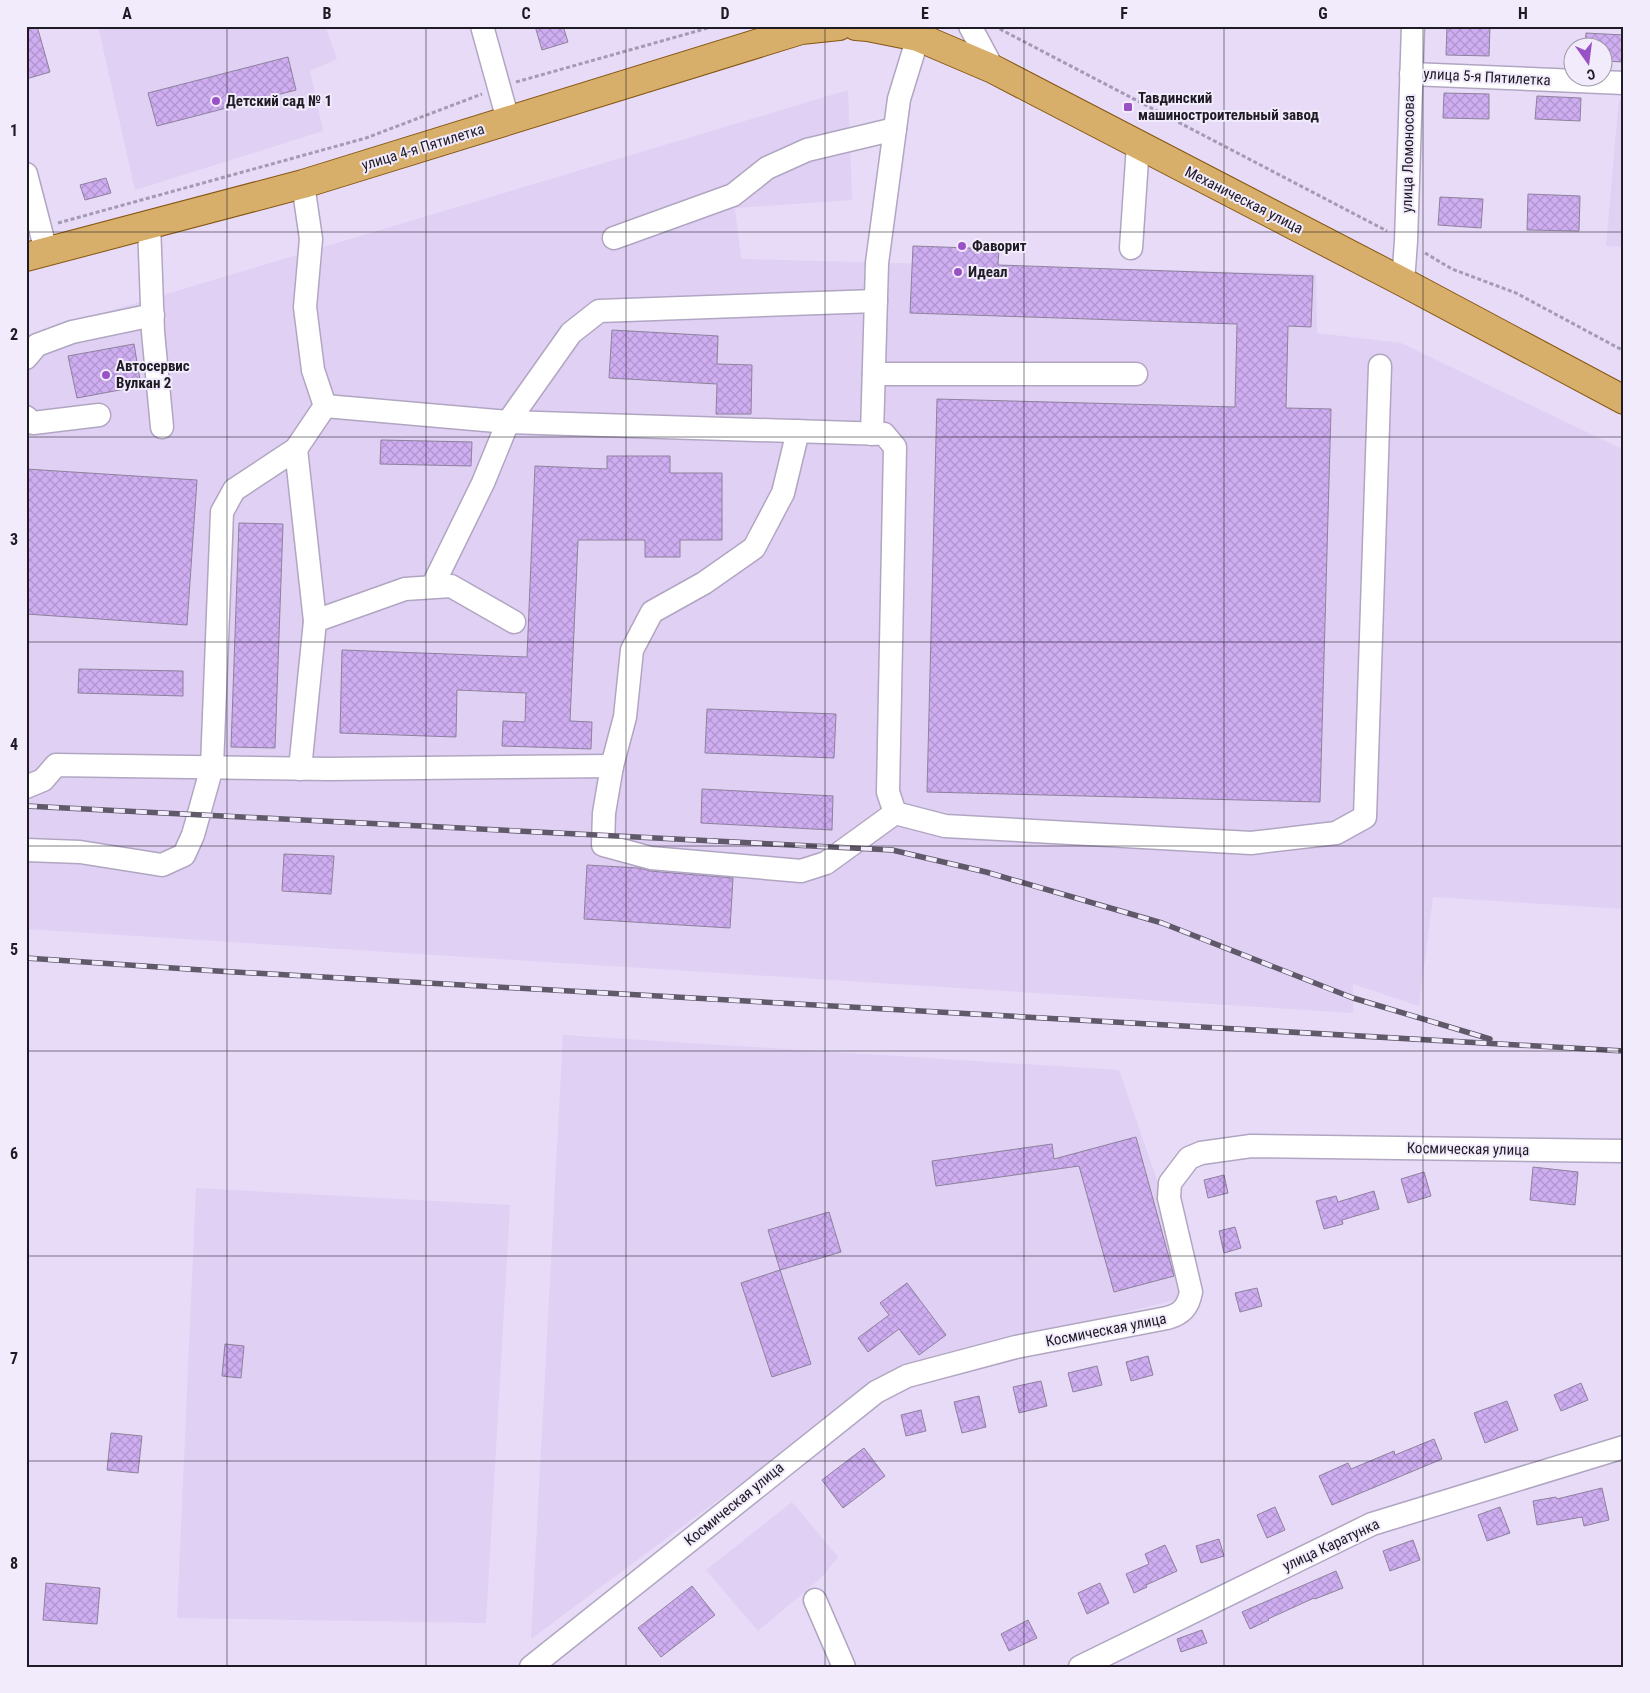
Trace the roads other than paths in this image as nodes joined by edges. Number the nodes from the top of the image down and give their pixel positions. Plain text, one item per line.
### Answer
1 (482, 26) edge
2 (839, 26) edge
3 (856, 26) edge
4 (970, 26) edge
5 (1413, 26) edge
6 (808, 28) edge
7 (918, 37) junction
8 (993, 69) junction
9 (1410, 74) junction
10 (1624, 83) edge
11 (508, 120) junction
12 (895, 128) junction
13 (1138, 145) junction
14 (26, 174) edge
15 (303, 184) junction
16 (149, 224) junction
17 (614, 238) dead end
18 (1131, 248) dead end
19 (36, 254) edge
20 (1403, 282) junction
21 (876, 301) junction
22 (153, 316) junction
23 (26, 358) edge
24 (1380, 366) dead end
25 (874, 374) junction
26 (1136, 374) dead end
27 (1624, 400) edge
28 (325, 406) junction
29 (99, 415) dead end
30 (26, 417) edge
31 (508, 422) junction
32 (162, 427) dead end
33 (798, 432) junction
34 (872, 434) junction
35 (296, 449) junction
36 (432, 587) junction
37 (315, 621) junction
38 (514, 622) dead end
39 (612, 766) junction
40 (212, 767) junction
41 (300, 769) junction
42 (26, 787) edge
43 (895, 813) junction
44 (26, 850) edge
45 (1624, 1151) edge
46 (1624, 1448) edge
47 (815, 1600) dead end
48 (531, 1667) edge
49 (844, 1667) edge
50 (1080, 1667) edge

1 - 11 street
2 - 6 main road
3 - 7 main road, Механическая улица
4 - 8 street
5 - 9 street, улица Ломоносова
6 - 11 main road, улица 4-я Пятилетка
7 - 8 main road, Механическая улица
7 - 12 street
8 - 13 main road, Механическая улица
9 - 10 street, улица 5-я Пятилетка
9 - 20 street, улица Ломоносова
11 - 15 main road, улица 4-я Пятилетка
12 - 17 street
12 - 21 street
13 - 18 street
13 - 20 main road, Механическая улица
14 - 19 street
15 - 16 main road, улица 4-я Пятилетка
15 - 28 street
16 - 19 main road, улица 4-я Пятилетка
16 - 22 street
20 - 27 main road, Механическая улица
21 - 25 street
21 - 31 street
22 - 23 street
22 - 32 street
24 - 43 street
25 - 26 street
25 - 34 street
28 - 31 street
28 - 35 street
29 - 30 street
31 - 33 street
31 - 36 street
33 - 34 street
33 - 39 street
34 - 43 street
35 - 37 street
35 - 40 street
36 - 37 street
36 - 38 street
37 - 41 street
39 - 41 street
39 - 43 street
40 - 41 street
40 - 42 street
40 - 44 street
45 - 48 street, Космическая улица
46 - 50 street, улица Каратунка
47 - 49 street

